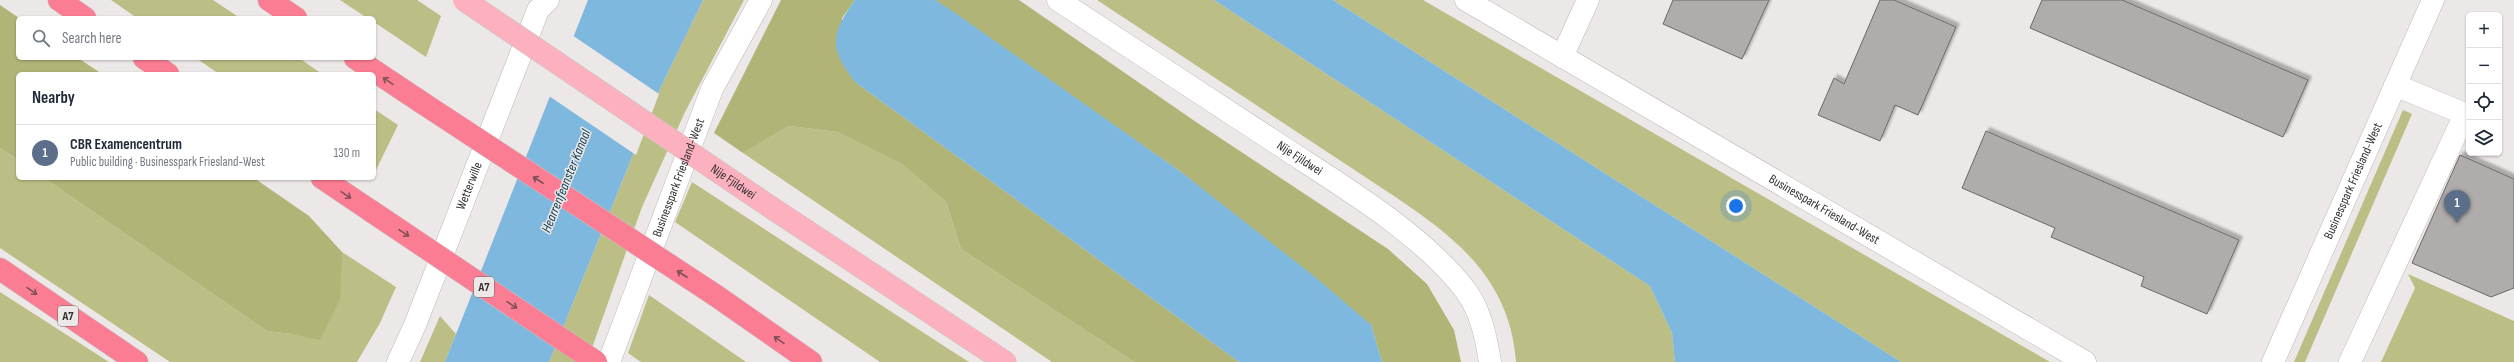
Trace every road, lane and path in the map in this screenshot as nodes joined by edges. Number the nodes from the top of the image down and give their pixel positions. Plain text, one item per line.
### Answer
1 (59, 0) edge
2 (269, 0) edge
3 (464, 0) edge
4 (761, 0) edge
5 (1058, 0) edge
6 (1466, 0) edge
7 (1588, 0) edge
8 (2432, 0) edge
9 (541, 3) edge
10 (82, 16) edge
11 (293, 16) edge
12 (1562, 57) junction
13 (147, 60) edge
14 (358, 60) edge
15 (165, 72) edge
16 (376, 72) edge
17 (376, 72) edge
18 (2395, 85) junction
19 (325, 180) edge
20 (0, 268) edge
21 (138, 362) edge
22 (398, 362) edge
23 (596, 362) edge
24 (609, 362) edge
25 (811, 362) edge
26 (1005, 362) edge
27 (1490, 362) edge
28 (2085, 362) edge
29 (2273, 362) edge
30 (2350, 362) edge

1 - 10 highway
2 - 11 highway
3 - 26 main road, Nije Fjildwei, bridge
4 - 24 street, Businesspark Friesland-West
5 - 27 street, Nije Fjildwei
6 - 12 street, Businesspark Friesland-West
7 - 12 street
8 - 18 street, Businesspark Friesland-West
9 - 22 street, Wetterwille
12 - 28 street, Businesspark Friesland-West
13 - 15 highway
17 -> 14 highway, bridge
25 -> 16 highway, bridge
18 - 29 street, Businesspark Friesland-West
18 - 30 street
19 -> 23 highway, A7, bridge
20 -> 21 highway, A7

